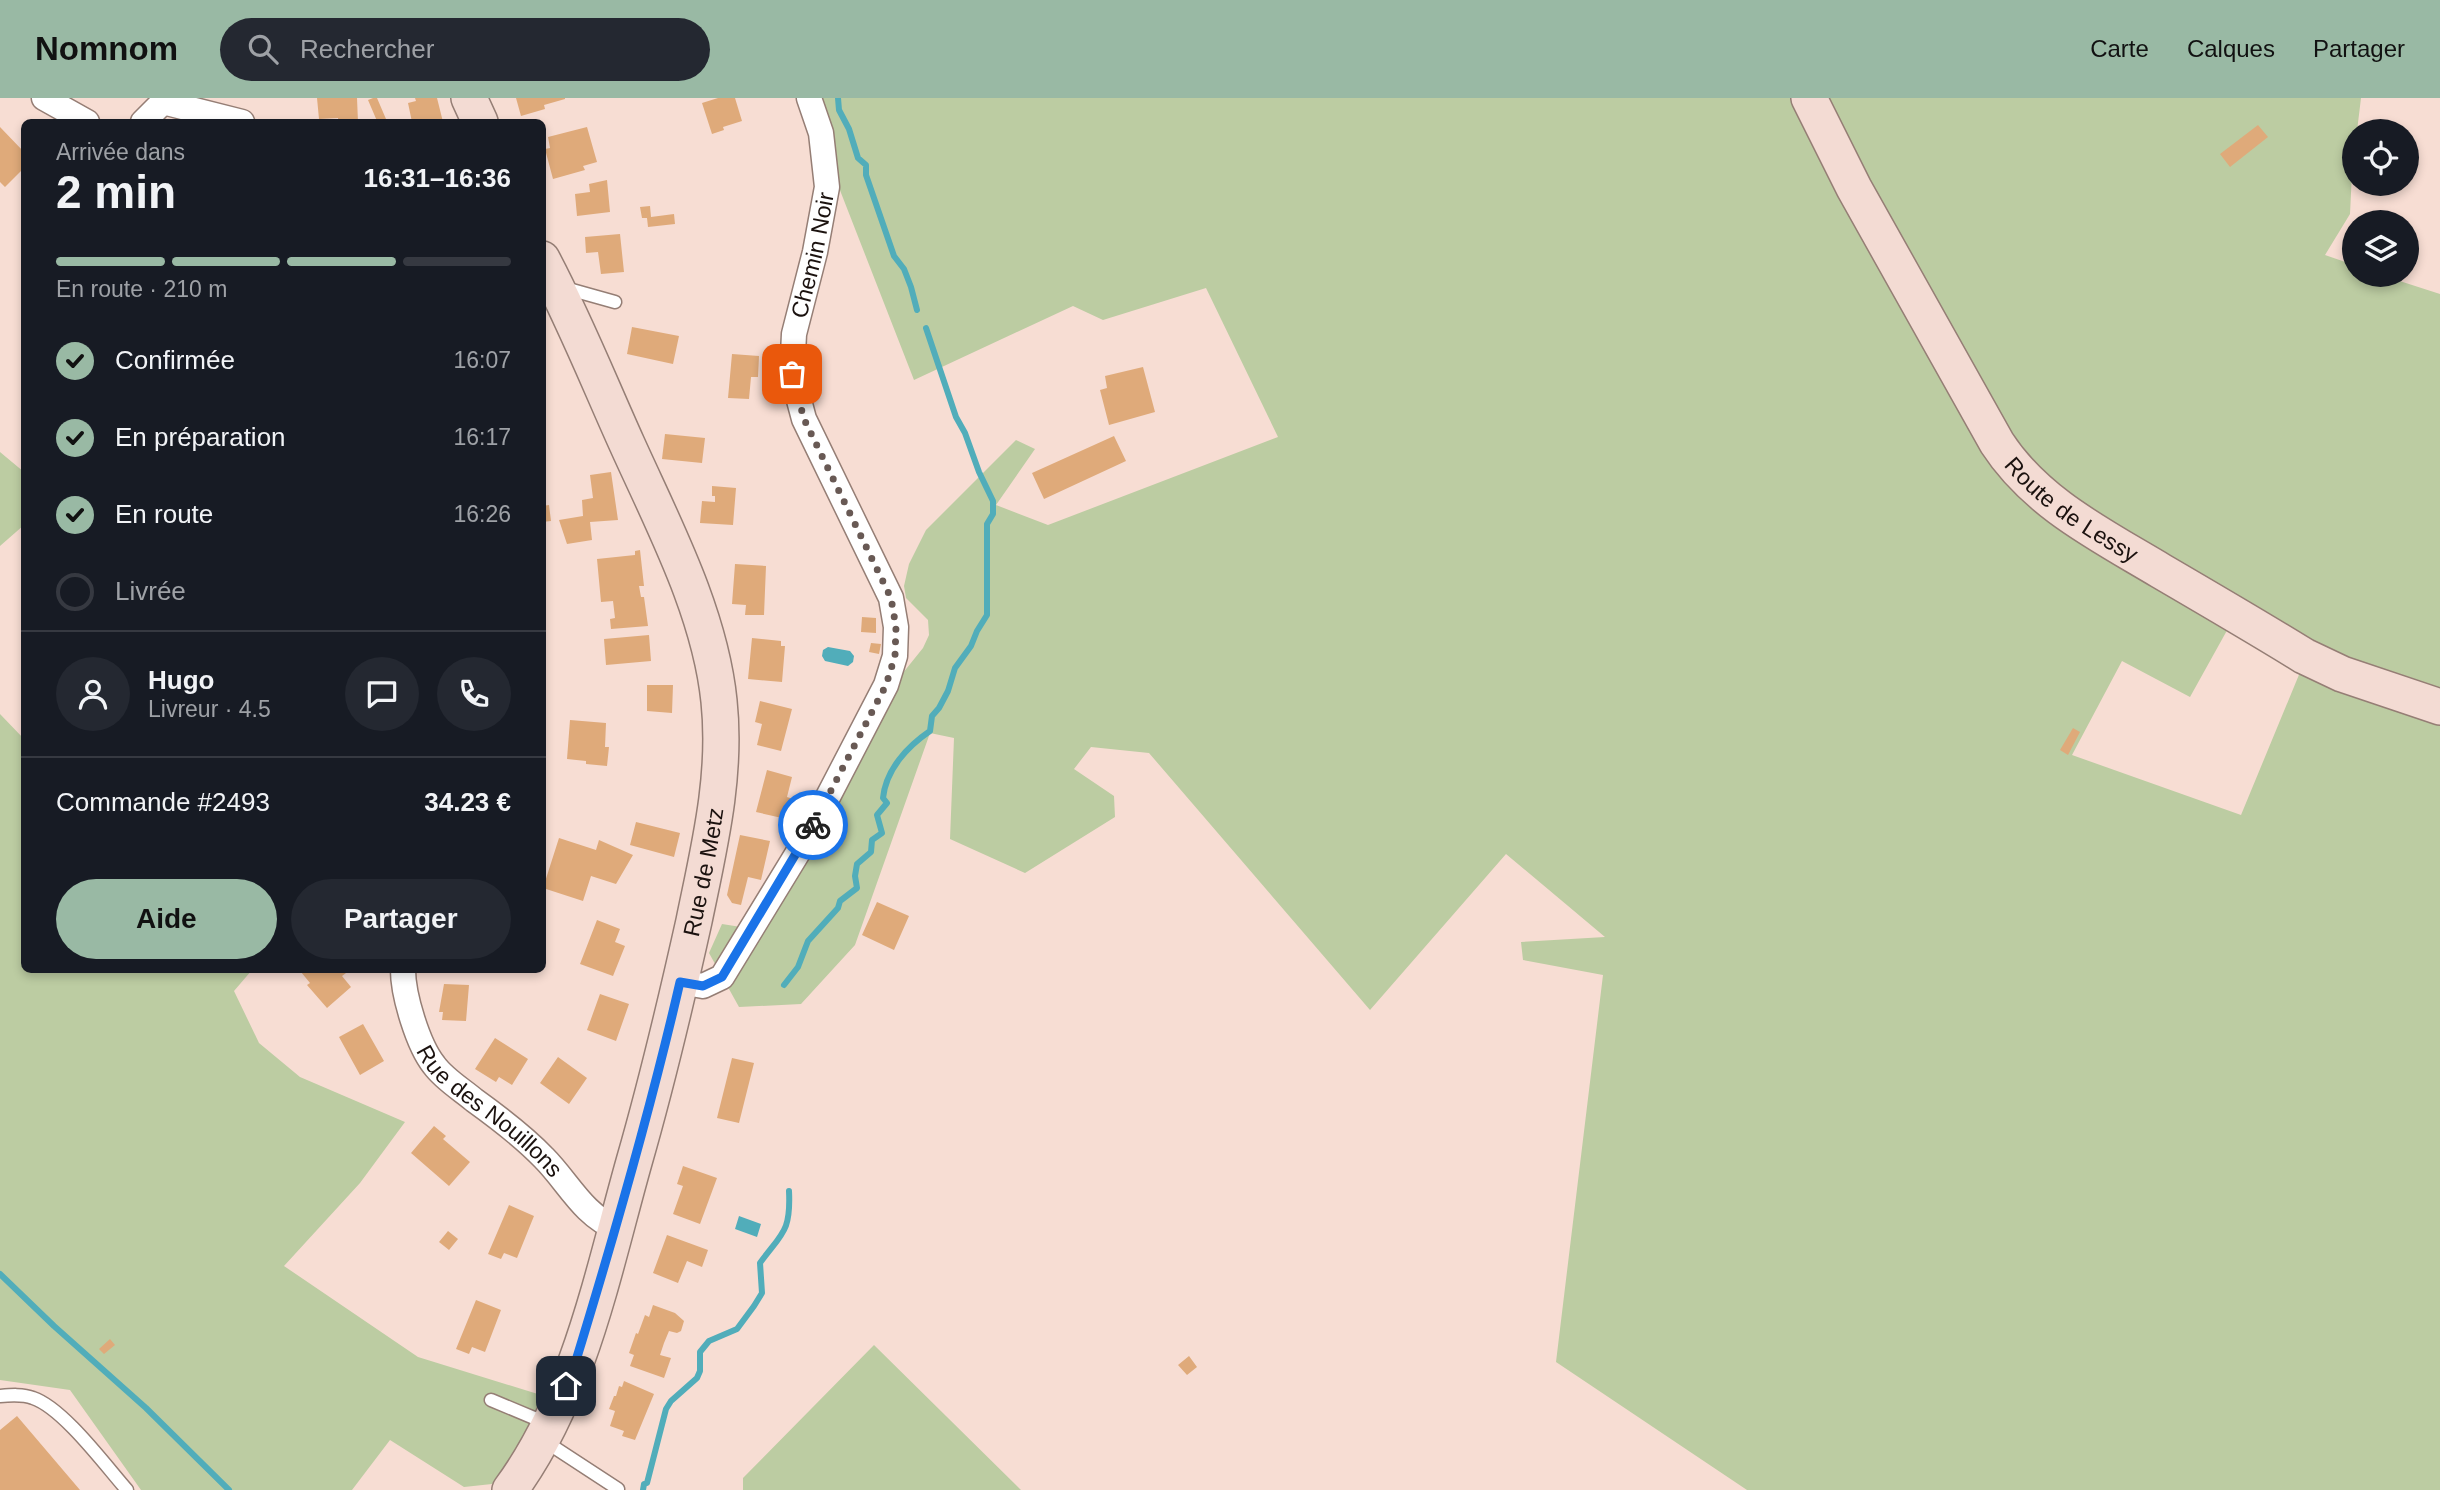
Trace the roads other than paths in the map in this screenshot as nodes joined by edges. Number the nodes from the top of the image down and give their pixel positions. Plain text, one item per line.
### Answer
1 (44, 98) edge
2 (469, 98) edge
3 (809, 98) edge
4 (1809, 98) edge
5 (164, 100) edge
6 (82, 119) edge
7 (146, 119) edge
8 (231, 119) edge
9 (479, 119) edge
10 (550, 273) edge
11 (615, 302) dead end
12 (2440, 706) edge
13 (403, 973) edge
14 (680, 982) junction
15 (616, 1228) junction
16 (0, 1396) edge
17 (491, 1400) dead end
18 (546, 1432) junction
19 (618, 1489) edge
20 (127, 1490) edge
21 (510, 1490) edge

1 - 6 street
2 - 9 main road
3 - 14 street, Chemin Noir
4 - 12 main road, Route de Lessy
5 - 7 street
5 - 8 street
10 - 11 lane
10 - 14 main road, Rue de Metz
13 - 15 street, Rue des Nouillons
14 - 15 main road, Rue de Metz
15 - 18 main road, Rue de Metz
16 - 20 lane
17 - 18 lane
18 - 19 lane
18 - 21 main road, Rue de Metz

